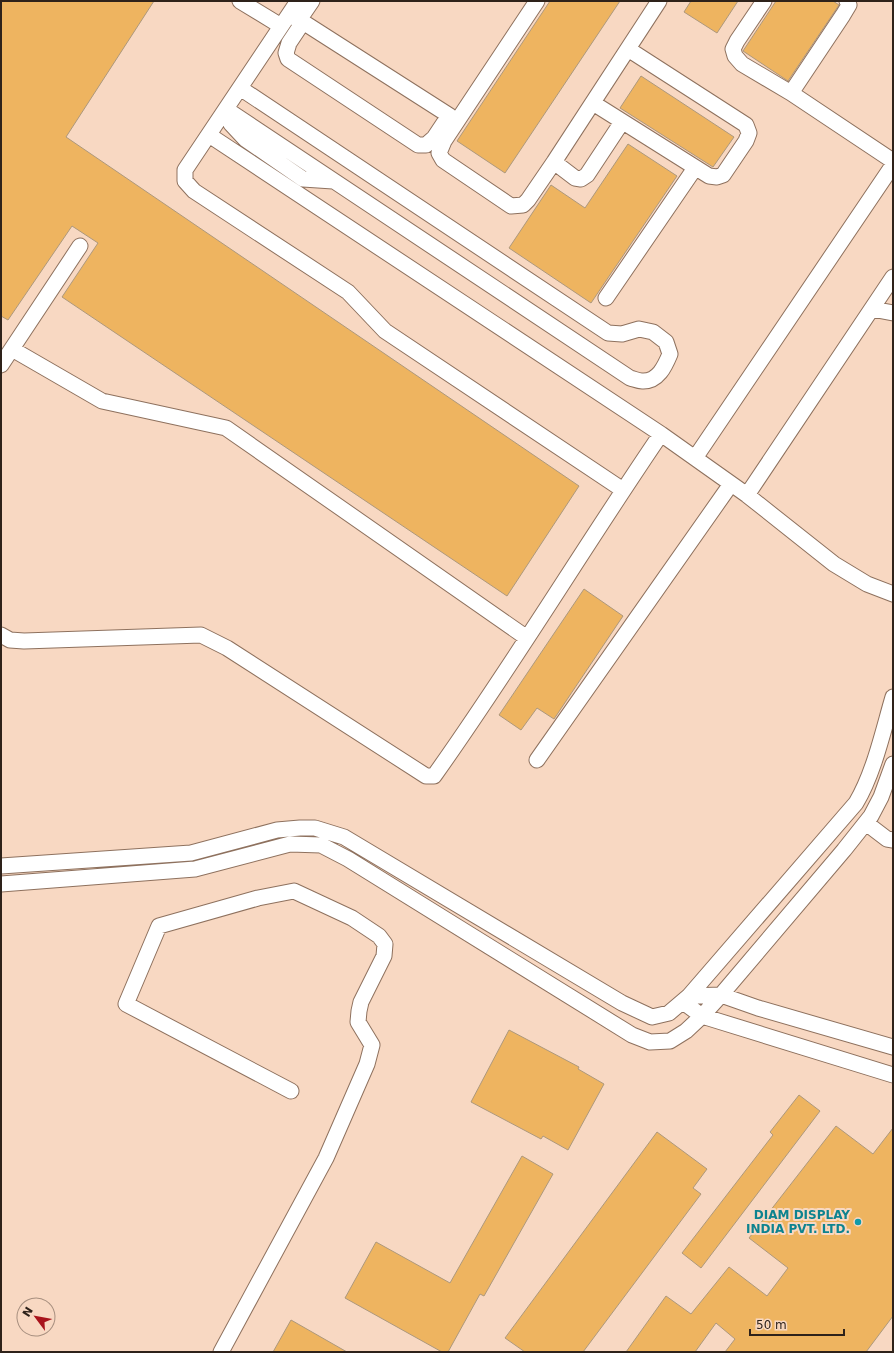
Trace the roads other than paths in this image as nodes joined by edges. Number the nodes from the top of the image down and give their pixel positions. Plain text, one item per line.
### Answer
1 (240, 1) edge
2 (298, 1) edge
3 (312, 1) edge
4 (528, 1) edge
5 (537, 1) edge
6 (659, 1) edge
7 (764, 1) edge
8 (847, 1) edge
9 (293, 21) junction
10 (628, 49) junction
11 (240, 88) junction
12 (791, 93) junction
13 (593, 103) junction
14 (226, 109) junction
15 (450, 116) junction
16 (622, 122) junction
17 (209, 135) junction
18 (893, 161) edge
19 (554, 162) junction
20 (893, 165) edge
21 (695, 168) junction
22 (374, 177) junction
23 (359, 198) junction
24 (80, 246) dead end
25 (893, 277) edge
26 (606, 298) dead end
27 (872, 309) junction
28 (893, 314) edge
29 (12, 348) junction
30 (1, 365) edge
31 (661, 434) junction
32 (695, 458) junction
33 (731, 484) junction
34 (623, 490) junction
35 (747, 495) junction
36 (893, 594) edge
37 (1, 635) edge
38 (527, 638) junction
39 (893, 697) edge
40 (537, 760) dead end
41 (893, 764) edge
42 (866, 823) junction
43 (893, 840) edge
44 (1, 866) edge
45 (1, 884) edge
46 (721, 995) junction
47 (686, 999) junction
48 (702, 1016) junction
49 (893, 1047) edge
50 (893, 1075) edge
51 (291, 1091) dead end
52 (221, 1352) edge

1 - 9 street
2 - 9 street
3 - 9 street
4 - 15 street
5 - 19 street
6 - 10 street
7 - 12 street
8 - 12 street
9 - 11 street
9 - 15 street
9 - 15 street
10 - 13 street
10 - 21 street
11 - 14 street
11 - 22 street
12 - 18 street
13 - 16 street
13 - 19 street
14 - 17 street
14 - 23 street
16 - 19 street
16 - 21 street
17 - 31 street
17 - 34 street
20 - 32 street
21 - 26 street
22 - 23 street
22 - 23 street
24 - 29 street
25 - 27 street
27 - 28 street
27 - 35 street
29 - 30 street
29 - 38 street
31 - 32 street
31 - 34 street
32 - 33 street
33 - 35 street
33 - 40 street
34 - 38 street
35 - 36 street
37 - 38 street
39 - 47 street
41 - 42 street
42 - 43 street
42 - 46 street
44 - 47 street
45 - 48 street
46 - 47 street
46 - 48 street
46 - 49 street
47 - 48 street
48 - 50 street
51 - 52 street

